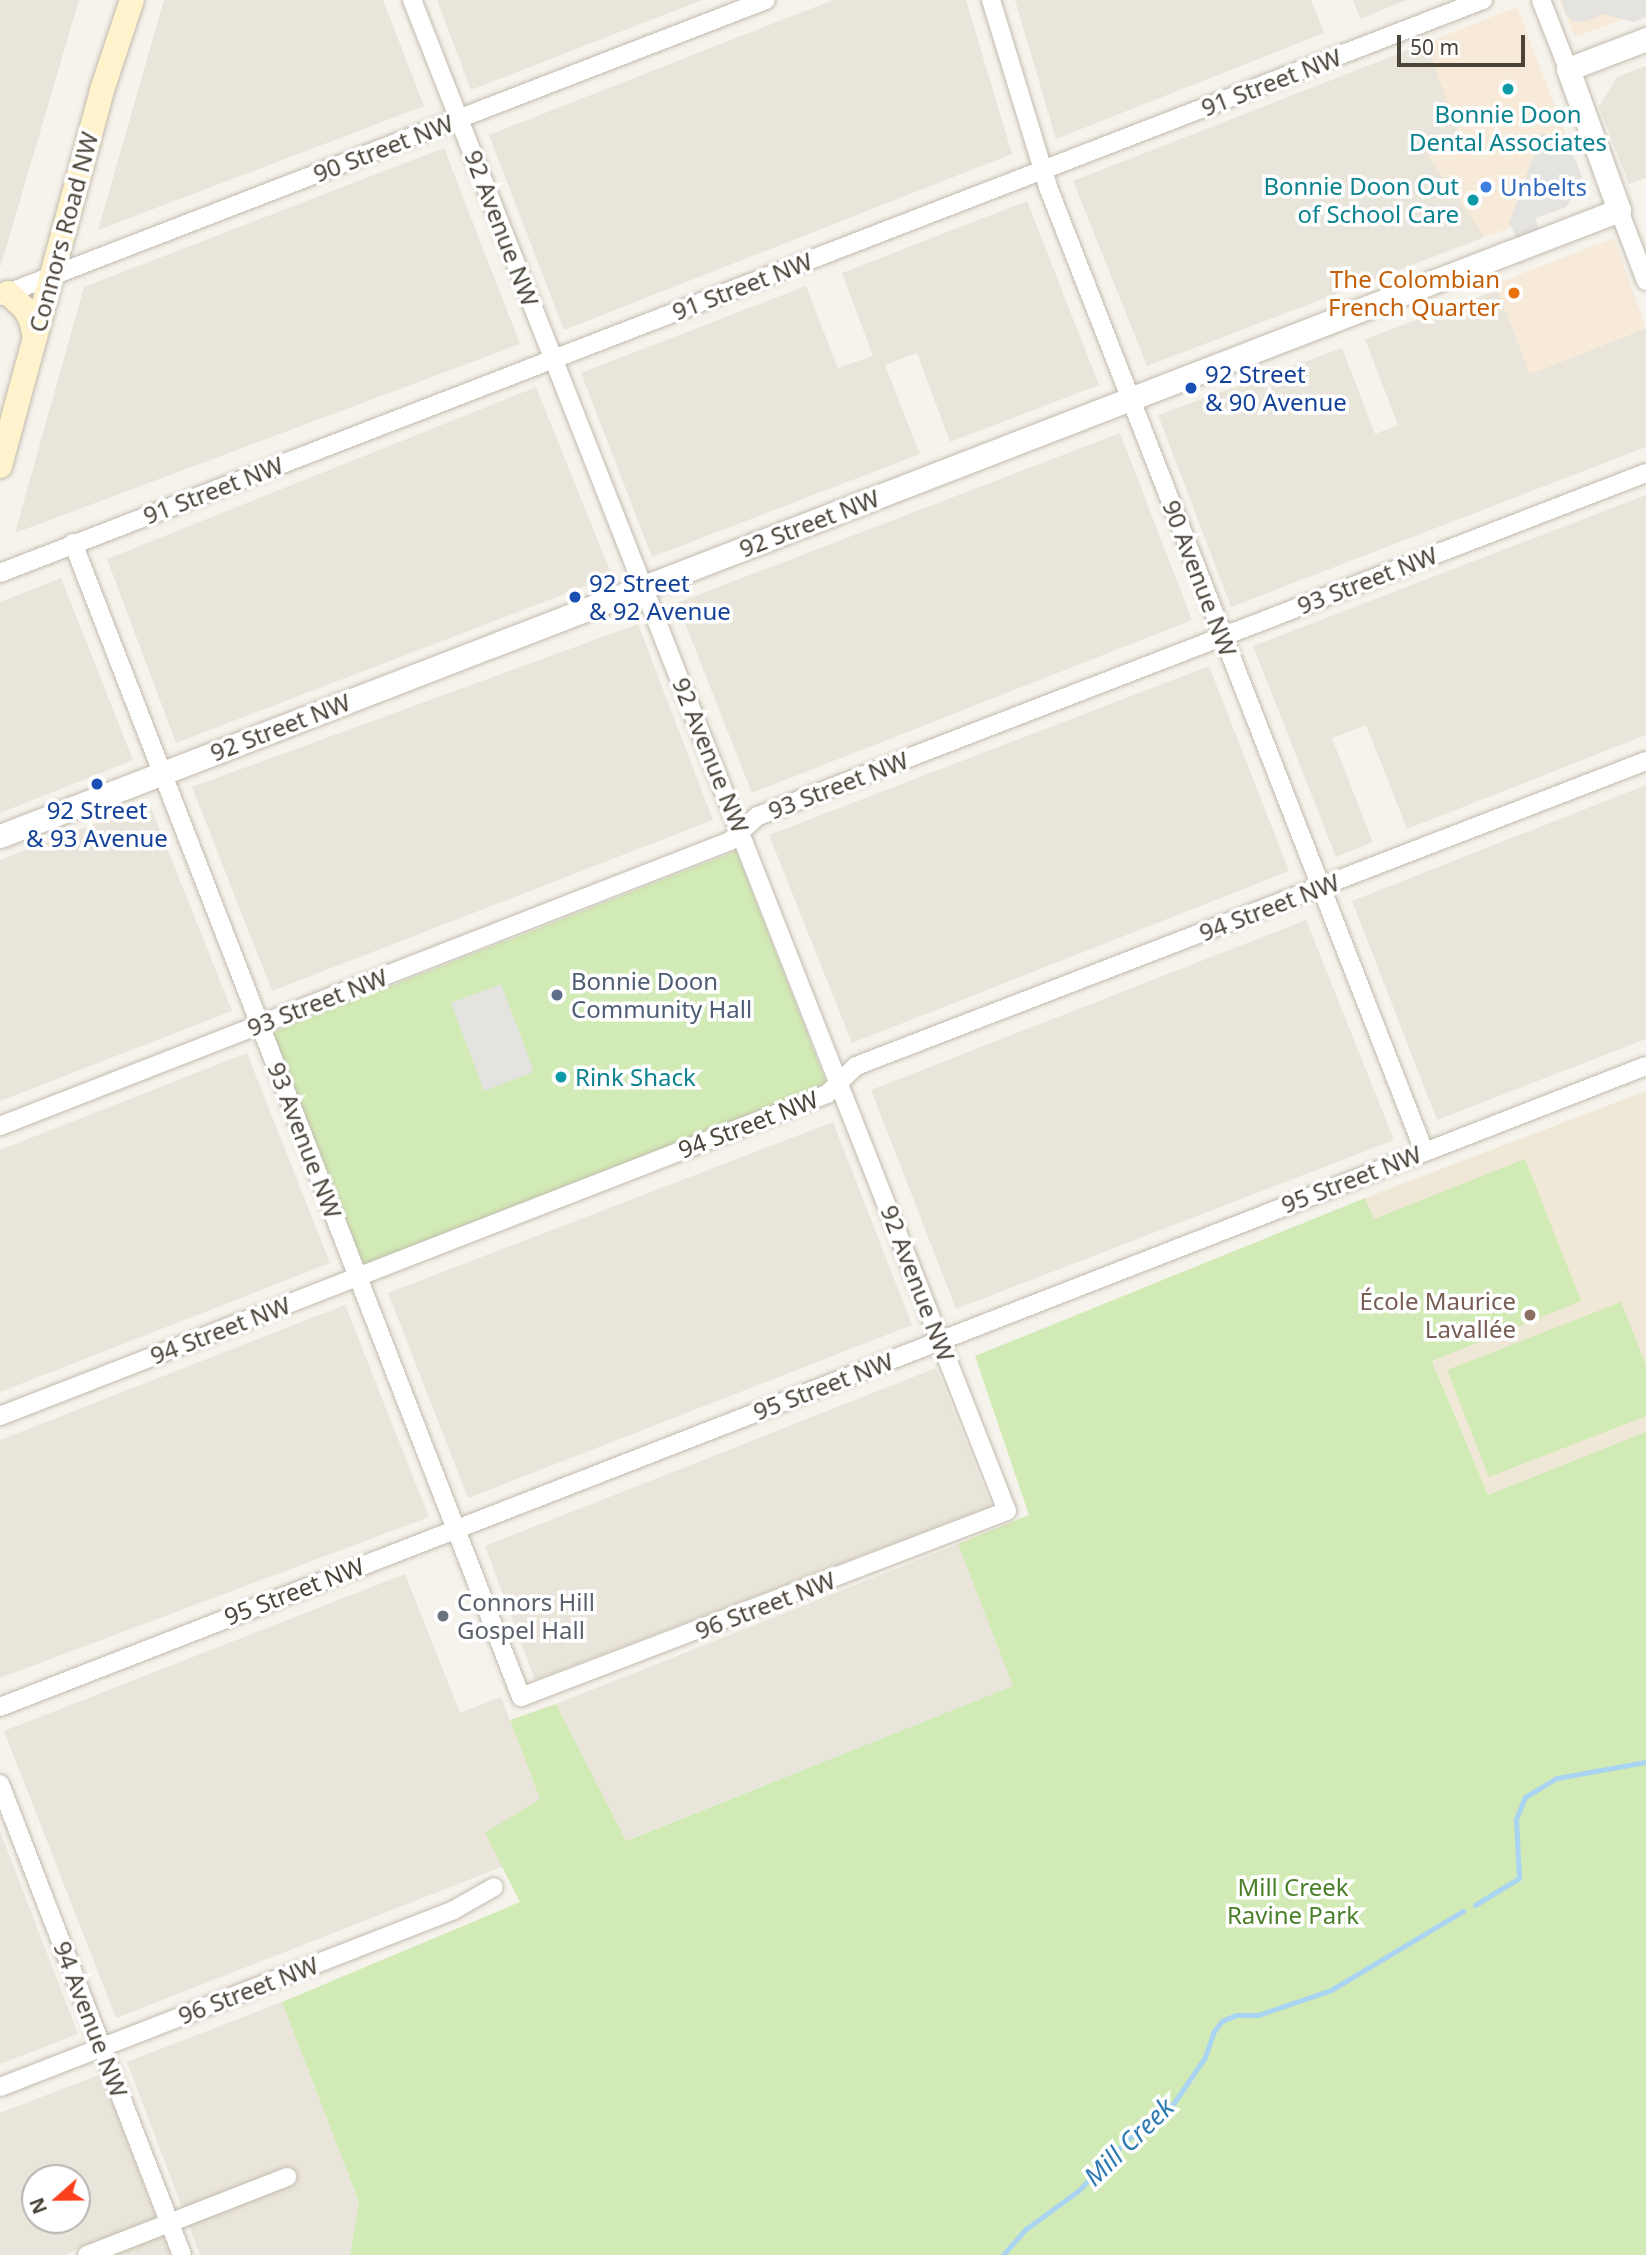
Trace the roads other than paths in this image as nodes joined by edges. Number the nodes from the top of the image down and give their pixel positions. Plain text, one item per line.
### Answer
1 (132, 0) edge
2 (412, 0) edge
3 (765, 0) edge
4 (991, 0) edge
5 (1483, 0) edge
6 (1541, 0) edge
7 (1646, 39) edge
8 (1567, 69) junction
9 (459, 118) junction
10 (1042, 170) junction
11 (1619, 209) junction
12 (51, 276) junction
13 (1646, 281) edge
14 (4, 295) edge
15 (35, 337) junction
16 (554, 358) junction
17 (1130, 398) junction
18 (0, 466) edge
19 (1646, 472) edge
20 (73, 543) junction
21 (0, 573) edge
22 (643, 587) junction
23 (1222, 636) junction
24 (1646, 761) edge
25 (162, 773) junction
26 (741, 831) junction
27 (0, 836) edge
28 (1321, 887) junction
29 (259, 1024) junction
30 (1646, 1066) edge
31 (839, 1082) junction
32 (0, 1126) edge
33 (1424, 1151) junction
34 (358, 1276) junction
35 (940, 1341) junction
36 (0, 1416) edge
37 (1007, 1511) joint
38 (456, 1528) junction
39 (521, 1697) joint
40 (0, 1707) edge
41 (0, 1784) edge
42 (494, 1887) dead end
43 (102, 2047) junction
44 (0, 2087) edge
45 (287, 2177) dead end
46 (169, 2223) junction
47 (87, 2255) edge
48 (181, 2255) edge

1 - 12 main road, Connors Road NW
2 - 9 street, 92 Avenue NW
3 - 9 street, 90 Street NW
4 - 10 street, 90 Avenue NW
5 - 10 street, 91 Street NW
6 - 8 street
7 - 8 street
8 - 11 street
9 - 12 street, 90 Street NW
9 - 16 street, 92 Avenue NW
10 - 16 street, 91 Street NW
10 - 17 street, 90 Avenue NW
11 - 13 street
11 - 17 street, 92 Street NW
12 - 14 street, 90 Street NW
12 - 15 main road, Connors Road NW
14 - 15 main road
15 - 18 main road, Connors Road NW
16 - 20 street, 91 Street NW
16 - 22 street, 92 Avenue NW
17 - 22 street, 92 Street NW
17 - 23 street, 90 Avenue NW
19 - 23 street, 93 Street NW
20 - 21 street, 91 Street NW
20 - 25 street, 93 Avenue NW
22 - 25 street, 92 Street NW
22 - 26 street, 92 Avenue NW
23 - 26 street, 93 Street NW
23 - 28 street, 90 Avenue NW
24 - 28 street, 94 Street NW
25 - 27 street, 92 Street NW
25 - 29 street, 93 Avenue NW
26 - 29 street, 93 Street NW
26 - 31 street, 92 Avenue NW
28 - 31 street, 94 Street NW
28 - 33 street, 90 Avenue NW
29 - 32 street, 93 Street NW
29 - 34 street, 93 Avenue NW
30 - 33 street, 95 Street NW
31 - 34 street, 94 Street NW
31 - 35 street, 92 Avenue NW
33 - 35 street, 95 Street NW
34 - 36 street, 94 Street NW
34 - 38 street, 93 Avenue NW
35 - 37 street, 92 Avenue NW
35 - 38 street, 95 Street NW
37 - 39 street, 96 Street NW
38 - 39 street, 93 Avenue NW
38 - 40 street, 95 Street NW
41 - 43 street, 94 Avenue NW
42 - 43 street, 96 Street NW
43 - 44 street, 96 Street NW
43 - 46 street, 94 Avenue NW
45 - 46 street
46 - 47 street
46 - 48 street, 94 Avenue NW

